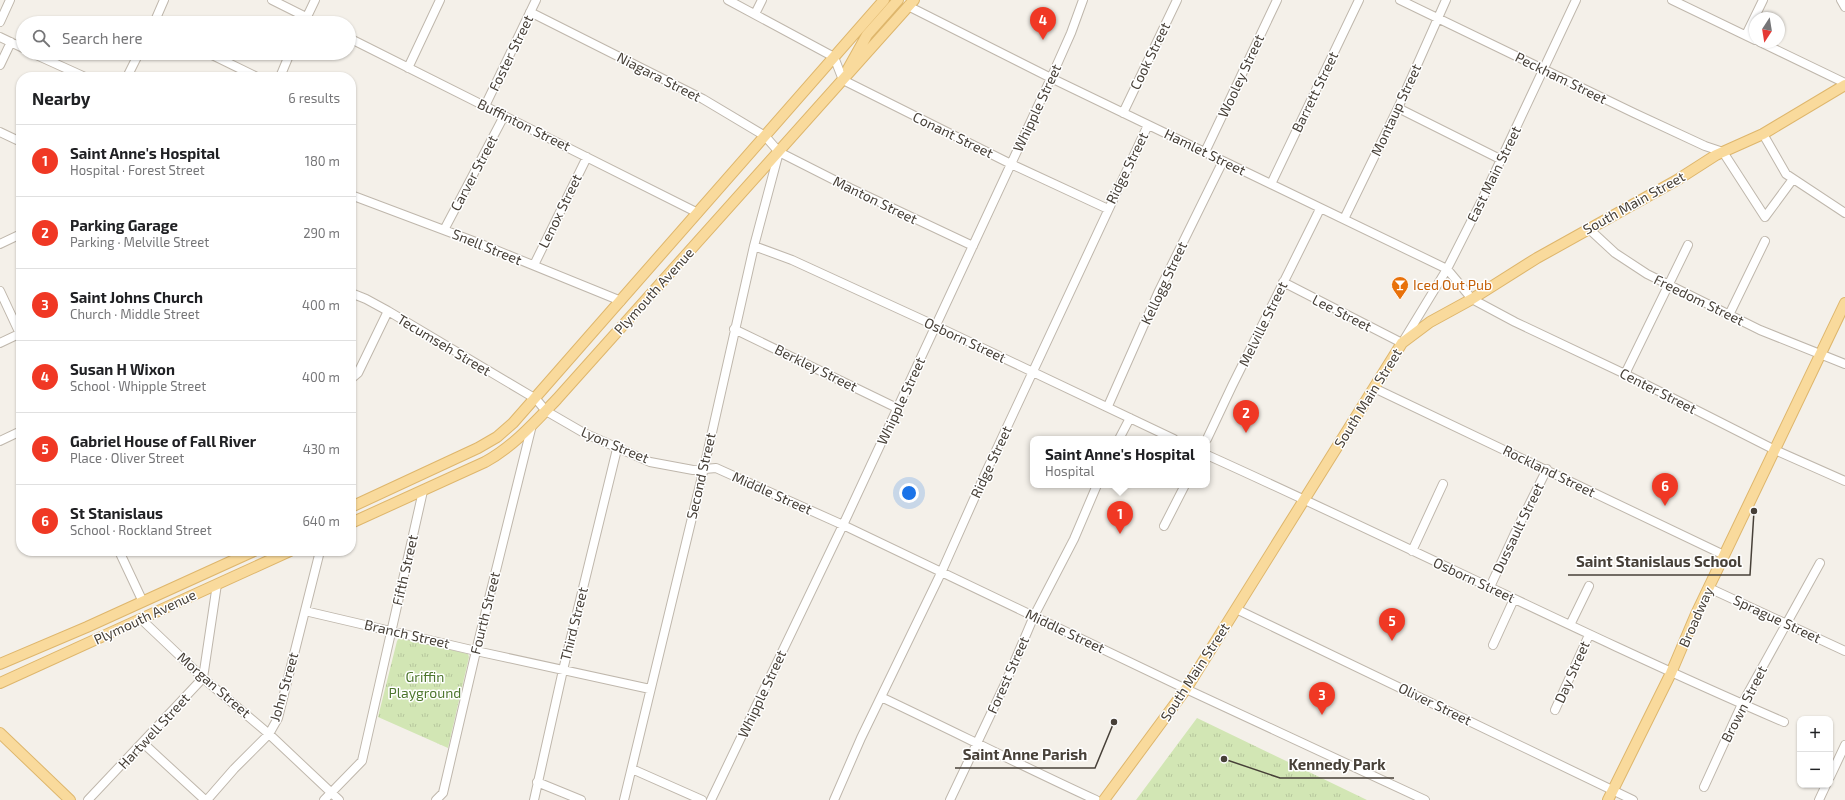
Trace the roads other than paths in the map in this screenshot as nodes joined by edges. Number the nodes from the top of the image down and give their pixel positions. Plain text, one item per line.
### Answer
1 (10, 0) edge
2 (164, 0) edge
3 (272, 0) edge
4 (315, 0) edge
5 (440, 0) edge
6 (536, 0) edge
7 (728, 0) edge
8 (762, 0) edge
9 (884, 0) edge
10 (898, 0) edge
11 (1083, 0) edge
12 (1177, 0) edge
13 (1277, 0) edge
14 (1360, 0) edge
15 (1400, 0) edge
16 (1446, 0) edge
17 (1576, 0) edge
18 (1672, 0) edge
19 (1763, 0) edge
20 (1841, 0) edge
21 (911, 3) edge
22 (1686, 3) edge
23 (1845, 7) edge
24 (530, 12) junction
25 (755, 14) junction
26 (157, 16) edge
27 (298, 16) edge
28 (307, 16) edge
29 (1437, 18) junction
30 (0, 22) edge
31 (1746, 36) junction
32 (0, 37) edge
33 (1749, 37) edge
34 (11, 42) junction
35 (356, 42) edge
36 (16, 44) edge
37 (1772, 48) edge
38 (834, 57) junction
39 (47, 60) edge
40 (136, 60) edge
41 (222, 60) edge
42 (287, 60) edge
43 (0, 65) edge
44 (408, 68) junction
45 (1544, 70) junction
46 (74, 72) edge
47 (130, 72) edge
48 (247, 72) edge
49 (282, 72) edge
50 (1051, 78) junction
51 (843, 80) junction
52 (1845, 84) edge
53 (485, 106) junction
54 (1398, 108) junction
55 (1123, 113) junction
56 (504, 116) junction
57 (1148, 125) junction
58 (0, 132) edge
59 (1763, 134) junction
60 (765, 136) junction
61 (16, 140) edge
62 (779, 152) junction
63 (1205, 152) junction
64 (1723, 152) junction
65 (587, 157) junction
66 (1500, 159) junction
67 (1223, 161) junction
68 (1011, 164) junction
69 (1793, 179) junction
70 (1271, 184) junction
71 (356, 197) edge
72 (1108, 209) junction
73 (1320, 209) junction
74 (698, 212) junction
75 (1845, 213) edge
76 (1344, 219) junction
77 (1588, 228) junction
78 (444, 230) junction
79 (16, 236) edge
80 (1765, 241) dead end
81 (0, 244) edge
82 (1688, 245) dead end
83 (754, 246) junction
84 (973, 246) junction
85 (534, 265) junction
86 (1447, 269) junction
87 (1283, 282) junction
88 (1668, 285) junction
89 (0, 291) edge
90 (356, 295) edge
91 (1472, 299) junction
92 (621, 301) junction
93 (1845, 303) edge
94 (388, 311) junction
95 (1729, 315) junction
96 (16, 325) edge
97 (936, 326) junction
98 (734, 329) junction
99 (16, 337) edge
100 (0, 343) edge
101 (1402, 343) junction
102 (1820, 355) junction
103 (1845, 364) edge
104 (1033, 372) junction
105 (1625, 374) junction
106 (356, 375) edge
107 (1374, 388) junction
108 (536, 399) junction
109 (1108, 406) junction
110 (897, 408) junction
111 (546, 411) junction
112 (1130, 418) junction
113 (532, 425) junction
114 (16, 434) edge
115 (1121, 436) edge
116 (1168, 436) edge
117 (1208, 436) edge
118 (0, 441) edge
119 (617, 449) junction
120 (1775, 450) junction
121 (1210, 456) edge
122 (704, 468) junction
123 (1547, 469) junction
124 (1845, 481) edge
125 (1443, 484) dead end
126 (1096, 488) edge
127 (1183, 488) edge
128 (423, 491) junction
129 (1305, 499) junction
130 (356, 505) edge
131 (356, 521) edge
132 (844, 525) junction
133 (1164, 526) dead end
134 (1412, 551) junction
135 (1724, 555) junction
136 (121, 556) edge
137 (243, 556) edge
138 (279, 556) edge
139 (319, 556) edge
140 (1820, 563) dead end
141 (941, 573) junction
142 (217, 584) junction
143 (1589, 586) dead end
144 (1490, 587) junction
145 (1709, 588) junction
146 (1514, 599) junction
147 (143, 602) junction
148 (1236, 609) junction
149 (306, 611) junction
150 (1034, 616) junction
151 (141, 619) junction
152 (1786, 624) junction
153 (1570, 625) junction
154 (392, 630) junction
155 (1589, 634) junction
156 (1493, 645) dead end
157 (476, 651) junction
158 (1845, 651) edge
159 (0, 664) edge
160 (562, 670) junction
161 (1671, 673) junction
162 (203, 678) junction
163 (0, 683) edge
164 (650, 689) junction
165 (1186, 689) junction
166 (881, 697) junction
167 (1742, 704) junction
168 (1555, 710) dead end
169 (1784, 722) dead end
170 (0, 733) edge
171 (269, 734) junction
172 (976, 742) junction
173 (143, 743) junction
174 (1845, 746) edge
175 (632, 769) junction
176 (1833, 771) edge
177 (537, 782) junction
178 (1704, 787) dead end
179 (1825, 788) edge
180 (1613, 790) junction
181 (332, 793) junction
182 (70, 800) edge
183 (88, 800) edge
184 (206, 800) edge
185 (324, 800) edge
186 (340, 800) edge
187 (436, 800) edge
188 (534, 800) edge
189 (581, 800) edge
190 (624, 800) edge
191 (702, 800) edge
192 (712, 800) edge
193 (834, 800) edge
194 (950, 800) edge
195 (1096, 800) edge
196 (1104, 800) edge
197 (1425, 800) edge
198 (1608, 800) edge
199 (1633, 800) edge
200 (1819, 800) edge

1 - 30 street
2 - 26 street
3 - 27 street
4 - 28 street
5 - 44 street
6 - 24 street, Foster Street
7 - 25 street
8 - 25 street
9 - 38 main road, Plymouth Avenue
10 - 51 main road
11 - 50 street, Whipple Street
12 - 55 street, Cook Street
13 - 63 street, Wooley Street
14 - 70 street, Barrett Street
15 - 29 street, Peckham Street
16 - 29 street, Montaup Street
17 - 45 street, East Main Street
18 - 22 street
19 - 31 street
20 - 23 street
21 - 50 street, Hamlet Street
21 - 51 main road, Plymouth Avenue
22 - 31 street
24 - 53 street, Foster Street
24 - 60 street, Niagara Street
25 - 38 street
29 - 45 street, Peckham Street
29 - 54 street, Montaup Street
31 - 33 street
32 - 34 street
34 - 36 street
34 - 43 street
35 - 44 street, Buffinton Street
37 - 52 street
38 - 51 street
38 - 60 main road, Plymouth Avenue
39 - 46 street
40 - 47 street
41 - 48 street
42 - 49 street
44 - 53 street, Buffinton Street
45 - 64 street, Peckham Street
45 - 66 street, East Main Street
50 - 55 street, Hamlet Street
50 - 68 street, Whipple Street
51 - 62 main road, Plymouth Avenue
51 - 68 street, Conant Street
52 - 59 main road, South Main Street
53 - 56 street, Buffinton Street
54 - 66 street
54 - 76 street, Montaup Street
55 - 57 street, Hamlet Street
56 - 65 street, Buffinton Street
56 - 78 street, Carver Street
57 - 63 street, Hamlet Street
57 - 72 street, Ridge Street
58 - 61 street
59 - 64 main road, South Main Street
59 - 69 street
60 - 62 street, Niagara Street
60 - 74 main road, Plymouth Avenue
62 - 83 street, Second Street
62 - 84 street, Manton Street
62 - 111 main road, Plymouth Avenue
63 - 67 street, Hamlet Street
64 - 69 street
64 - 77 main road, South Main Street
65 - 74 street, Buffinton Street
65 - 85 street, Lenox Street
66 - 86 street, East Main Street
67 - 70 street, Hamlet Street
67 - 109 street, Kellogg Street
68 - 72 street, Conant Street
68 - 84 street, Whipple Street
69 - 75 street
70 - 73 street, Hamlet Street
71 - 78 street, Snell Street
72 - 104 street, Ridge Street
73 - 76 street, Hamlet Street
73 - 87 street, Melville Street
74 - 92 main road, Plymouth Avenue
76 - 86 street, Hamlet Street
77 - 88 street, Freedom Street
77 - 91 main road, South Main Street
78 - 85 street, Snell Street
79 - 81 street
80 - 95 street
82 - 88 street
83 - 97 street, Osborn Street
83 - 98 street, Second Street
84 - 97 street, Whipple Street
85 - 92 street, Snell Street
86 - 91 street, Hamlet Street
86 - 101 street, East Main Street
87 - 101 street, Lee Street
87 - 117 street, Melville Street
88 - 95 street, Freedom Street
88 - 105 street
89 - 96 street
90 - 94 street, Tecumseh Street
91 - 101 main road, South Main Street
91 - 105 street, Center Street
92 - 108 main road, Plymouth Avenue
93 - 102 main road, Broadway
94 - 106 street
94 - 108 street, Tecumseh Street
95 - 102 street, Freedom Street
97 - 104 street, Osborn Street
97 - 110 street, Whipple Street
98 - 110 street, Berkley Street
98 - 122 street, Second Street
99 - 100 street
101 - 107 main road, South Main Street
102 - 103 street, Freedom Street
102 - 120 main road, Broadway
104 - 109 street, Osborn Street
104 - 141 street, Ridge Street
105 - 120 street, Center Street
107 - 123 street, Rockland Street
107 - 129 main road, South Main Street
108 - 111 street, Lyon Street
108 - 130 main road, Plymouth Avenue
109 - 112 street, Osborn Street
110 - 132 street, Whipple Street
111 - 113 main road, Plymouth Avenue
111 - 119 street, Lyon Street
112 - 115 street
112 - 116 street, Osborn Street
113 - 128 main road, Plymouth Avenue
113 - 157 street, Fourth Street
114 - 118 street
119 - 122 street, Lyon Street
119 - 160 street, Third Street
120 - 124 street, Center Street
120 - 135 main road, Broadway
121 - 129 street, Osborn Street
122 - 132 street, Middle Street
122 - 164 street, Second Street
123 - 135 street, Rockland Street
123 - 144 street, Dussault Street
125 - 134 street
126 - 150 street, Forest Street
127 - 133 street
128 - 131 main road, Plymouth Avenue
128 - 154 street, Fifth Street
129 - 134 street, Osborn Street
129 - 148 main road, South Main Street
132 - 141 street, Middle Street
132 - 192 street, Whipple Street
134 - 144 street, Osborn Street
135 - 145 main road, Broadway
136 - 147 street
137 - 147 main road, Plymouth Avenue
138 - 142 main road, Plymouth Avenue
139 - 149 street, John Street
140 - 152 street, Brown Street
141 - 150 street, Middle Street
141 - 166 street, Ridge Street
142 - 151 main road, Plymouth Avenue
142 - 162 street
143 - 153 street
144 - 146 street, Osborn Street
145 - 152 street, Sprague Street
145 - 161 main road, Broadway
146 - 153 street, Osborn Street
146 - 156 street
147 - 159 main road, Plymouth Avenue
148 - 165 main road, South Main Street
148 - 180 street, Oliver Street
149 - 154 street, Branch Street
149 - 171 street, John Street
150 - 165 street, Middle Street
150 - 172 street, Forest Street
151 - 162 street, Morgan Street
151 - 163 main road, Plymouth Avenue
152 - 158 street, Sprague Street
152 - 167 street, Brown Street
153 - 155 street, Osborn Street
154 - 157 street, Branch Street
154 - 181 street, Fifth Street
155 - 161 street, Osborn Street
155 - 168 street, Day Street
157 - 160 street, Branch Street
157 - 187 street, Fourth Street
160 - 164 street, Branch Street
160 - 177 street, Third Street
161 - 167 street, Osborn Street
161 - 180 main road, Broadway
162 - 171 street, Morgan Street
162 - 173 street, Hartwell Street
164 - 175 street, Second Street
165 - 196 main road, South Main Street
165 - 197 street, Middle Street
166 - 172 street
166 - 193 street, Ridge Street
167 - 169 street, Osborn Street
167 - 178 street, Brown Street
170 - 182 main road
171 - 181 street, Morgan Street
171 - 184 street, John Street
172 - 194 street, Forest Street
172 - 195 street
173 - 183 street, Hartwell Street
173 - 184 street
174 - 176 street
175 - 190 street, Second Street
175 - 191 street
177 - 188 street, Third Street
177 - 189 street
179 - 200 street
180 - 198 main road, Broadway
180 - 199 street, Oliver Street
181 - 185 street, Fifth Street
181 - 186 street, Morgan Street

